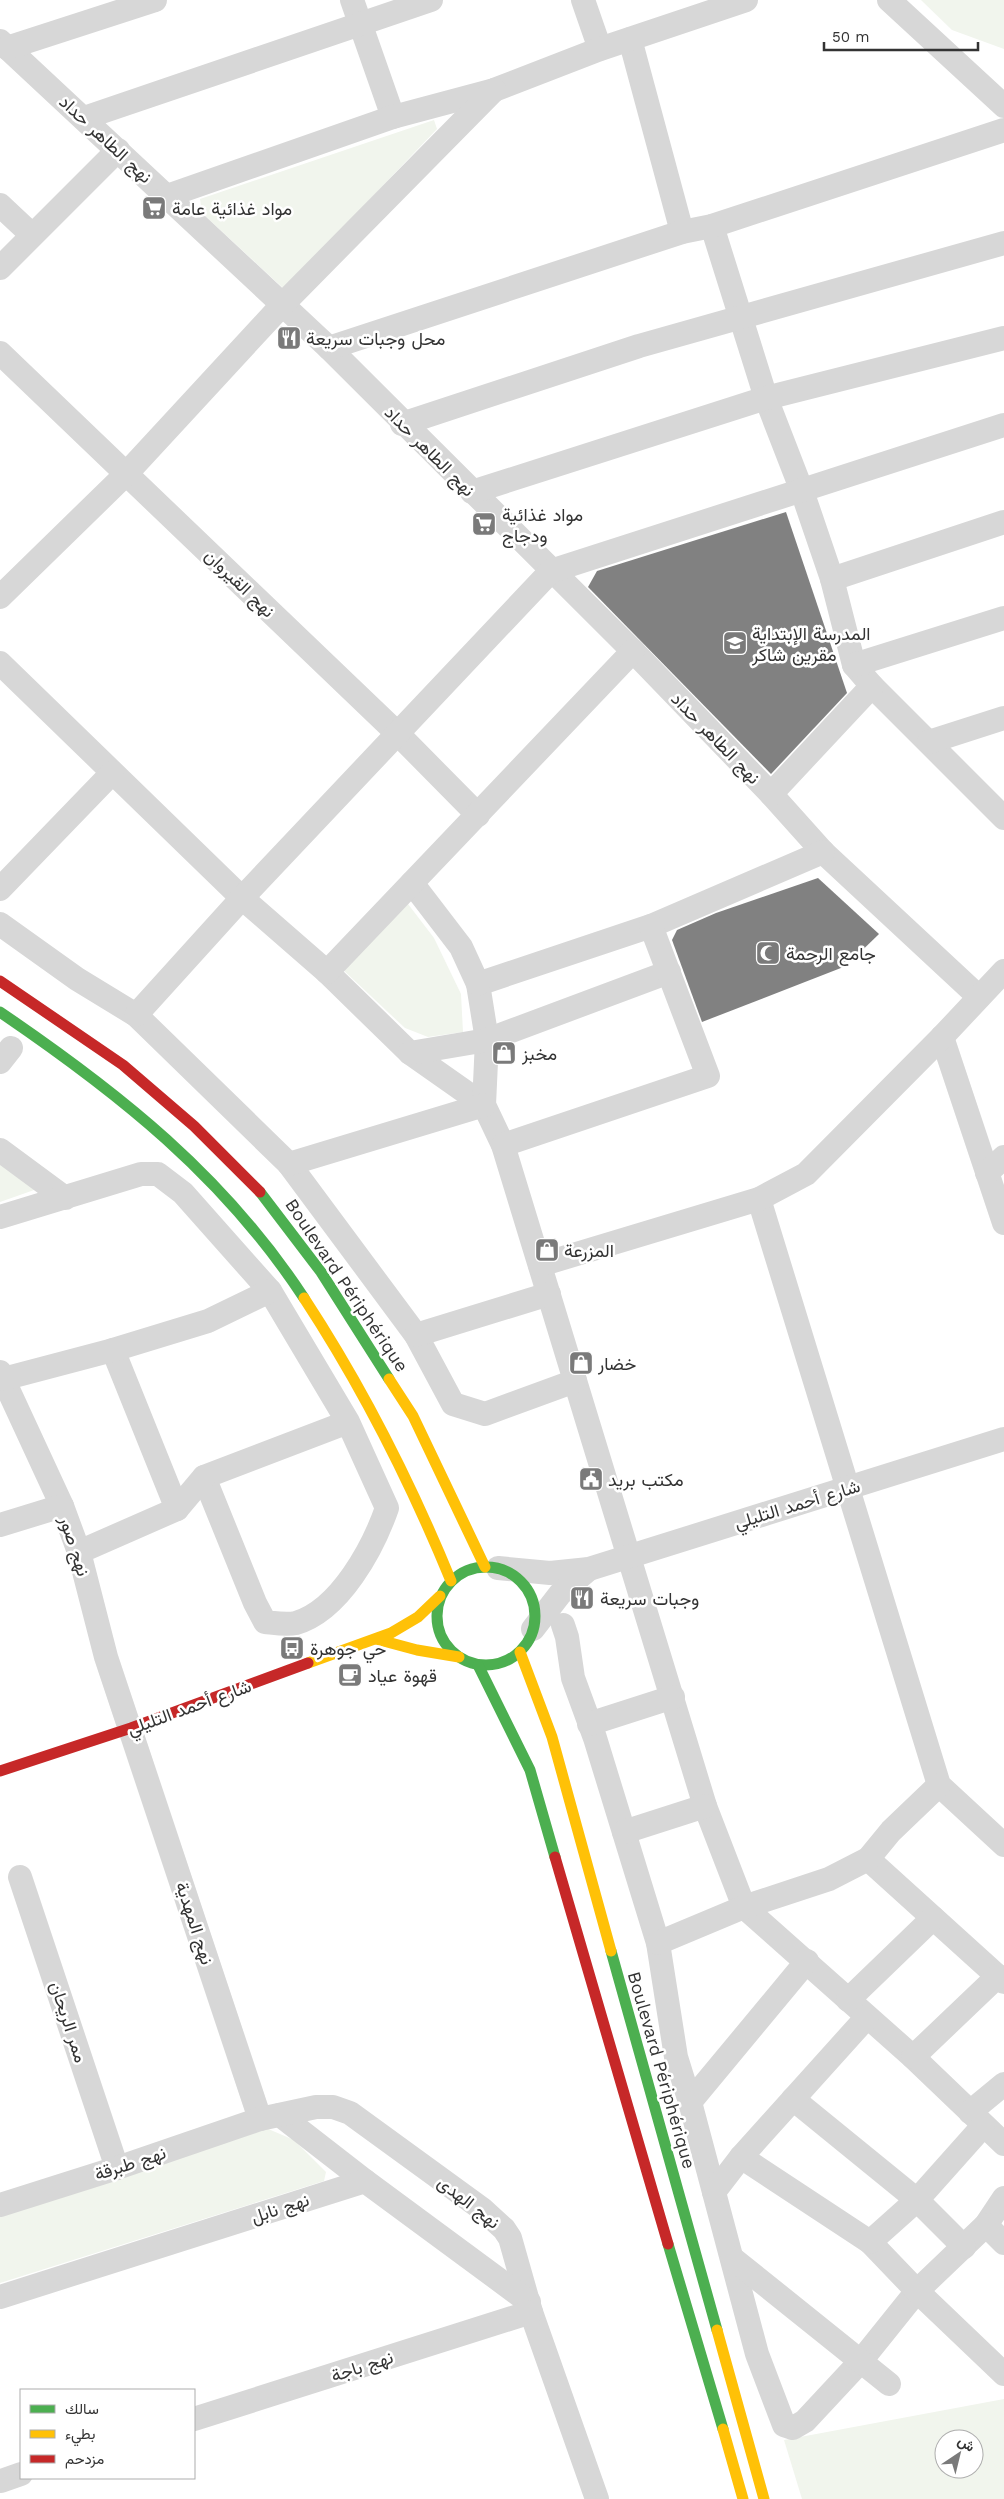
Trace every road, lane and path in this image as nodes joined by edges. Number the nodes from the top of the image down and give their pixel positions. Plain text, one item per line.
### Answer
1 (154, 0) edge
2 (352, 0) edge
3 (431, 0) edge
4 (583, 0) edge
5 (746, 0) edge
6 (889, 0) edge
7 (360, 25) junction
8 (630, 39) junction
9 (4, 45) edge
10 (600, 49) junction
11 (494, 90) junction
12 (1004, 106) edge
13 (393, 117) junction
14 (84, 118) junction
15 (1004, 130) edge
16 (118, 150) junction
17 (167, 196) junction
18 (0, 205) edge
19 (712, 226) junction
20 (682, 232) junction
21 (32, 236) junction
22 (1004, 244) edge
23 (0, 268) edge
24 (283, 304) junction
25 (741, 318) junction
26 (1004, 338) edge
27 (329, 348) junction
28 (0, 353) edge
29 (766, 398) junction
30 (402, 424) junction
31 (1004, 425) edge
32 (126, 474) junction
33 (802, 491) junction
34 (472, 492) junction
35 (1004, 522) edge
36 (551, 571) junction
37 (832, 579) junction
38 (0, 597) edge
39 (1004, 618) edge
40 (633, 651) junction
41 (0, 663) edge
42 (854, 665) junction
43 (872, 686) junction
44 (1004, 718) edge
45 (398, 734) junction
46 (929, 742) junction
47 (112, 773) junction
48 (770, 794) junction
49 (478, 815) junction
50 (1004, 818) edge
51 (823, 852) junction
52 (412, 883) junction
53 (0, 889) edge
54 (242, 898) junction
55 (0, 924) edge
56 (651, 926) junction
57 (1004, 971) edge
58 (327, 972) junction
59 (669, 972) junction
60 (0, 981) edge
61 (478, 984) junction
62 (979, 997) junction
63 (0, 1012) edge
64 (136, 1015) junction
65 (942, 1037) junction
66 (487, 1040) junction
67 (410, 1053) junction
68 (484, 1105) junction
69 (503, 1145) junction
70 (0, 1150) edge
71 (1004, 1157) edge
72 (289, 1164) junction
73 (987, 1173) junction
74 (65, 1198) junction
75 (759, 1199) junction
76 (0, 1217) edge
77 (1004, 1223) edge
78 (540, 1265) junction
79 (270, 1291) junction
80 (549, 1294) junction
81 (416, 1335) junction
82 (114, 1350) junction
83 (2, 1375) edge
84 (575, 1381) junction
85 (348, 1422) junction
86 (1004, 1440) edge
87 (204, 1477) junction
88 (848, 1488) junction
89 (62, 1506) junction
90 (177, 1509) junction
91 (0, 1525) edge
92 (79, 1552) junction
93 (629, 1557) junction
94 (491, 1568) junction
95 (590, 1569) junction
96 (451, 1581) junction
97 (440, 1596) junction
98 (562, 1625) dead end
99 (534, 1630) junction
100 (376, 1639) junction
101 (520, 1652) junction
102 (459, 1657) junction
103 (478, 1665) junction
104 (673, 1697) junction
105 (589, 1724) junction
106 (131, 1728) junction
107 (0, 1771) edge
108 (939, 1785) junction
109 (705, 1806) junction
110 (624, 1832) junction
111 (999, 1832) edge
112 (868, 1859) junction
113 (20, 1877) dead end
114 (744, 1907) junction
115 (933, 1918) junction
116 (658, 1943) junction
117 (807, 1961) junction
118 (1001, 1979) edge
119 (848, 2000) junction
120 (867, 2017) junction
121 (913, 2057) junction
122 (1004, 2084) edge
123 (793, 2099) junction
124 (690, 2102) junction
125 (270, 2117) junction
126 (976, 2119) junction
127 (1004, 2144) edge
128 (741, 2157) junction
129 (117, 2168) junction
130 (365, 2181) junction
131 (714, 2192) junction
132 (1004, 2198) edge
133 (917, 2200) junction
134 (0, 2204) edge
135 (986, 2225) junction
136 (870, 2242) junction
137 (1004, 2243) edge
138 (964, 2247) junction
139 (732, 2258) junction
140 (917, 2291) junction
141 (0, 2297) edge
142 (530, 2307) junction
143 (860, 2362) junction
144 (1004, 2374) edge
145 (889, 2384) dead end
146 (195, 2419) edge
147 (590, 2497) edge
148 (743, 2499) edge
149 (764, 2499) edge

1 - 9 street
2 - 7 street
3 - 7 street
4 - 10 street
5 - 8 street
6 - 12 street
7 - 13 street
7 - 14 street
8 - 10 street
8 - 20 street
9 - 14 street, نهج الطاهر حداد
10 - 11 street
11 - 13 street
11 - 24 street
13 - 17 street
14 - 16 street, نهج الطاهر حداد
15 - 19 street
16 - 17 street, نهج الطاهر حداد
16 - 21 street
17 - 24 street, نهج الطاهر حداد
18 - 21 street
19 - 20 street
19 - 25 street
20 - 27 street
21 - 23 street
22 - 25 street
24 - 27 street, نهج الطاهر حداد
24 - 32 street
25 - 29 street
25 - 30 street
26 - 29 street
27 - 30 street, نهج الطاهر حداد
28 - 32 street, نهج القيروان
29 - 33 street
29 - 34 street
30 - 34 street, نهج الطاهر حداد
31 - 33 street
32 - 38 street
32 - 45 street, نهج القيروان
33 - 36 street
33 - 37 street
34 - 36 street, نهج الطاهر حداد
35 - 37 street
36 - 40 street, نهج الطاهر حداد
36 - 45 street
37 - 42 street
39 - 42 street
40 - 48 street, نهج الطاهر حداد
40 - 49 street
41 - 47 street
42 - 43 street
43 - 46 street
43 - 48 street
44 - 46 street
45 - 49 street, نهج القيروان
45 - 54 street
46 - 50 street
47 - 53 street
47 - 54 street
48 - 51 street, نهج الطاهر حداد
49 - 52 street
51 - 56 street
51 - 62 street, نهج الطاهر حداد
52 - 58 street
52 - 61 street
54 - 58 street
54 - 64 street
55 - 64 street
56 - 59 street
56 - 61 street
57 - 62 street
58 - 67 street
59 - 66 street
59 - 69 street
60 - 94 main road, Boulevard Périphérique
61 - 66 street
62 - 65 street
63 - 96 main road
64 - 72 street
65 - 73 street
65 - 75 street
66 - 67 street
66 - 68 street
67 - 68 street
68 - 69 street
68 - 72 street
69 - 78 street
70 - 74 street
71 - 73 street
72 - 81 street
73 - 77 street
74 - 76 street
74 - 79 street
75 - 78 street
75 - 88 street
78 - 80 street
79 - 82 street
79 - 85 street
80 - 81 street
80 - 84 street
81 - 84 street
82 - 83 street
82 - 90 street
83 - 89 street, نهج صور
84 - 93 street
85 - 87 street
85 - 87 street
86 - 88 street, شارع أحمد التليلي
87 - 90 street
88 - 93 street, شارع أحمد التليلي
88 - 108 street
89 - 91 street
89 - 92 street, نهج صور
90 - 92 street
92 - 106 street, نهج صور
93 - 95 street, شارع أحمد التليلي
93 - 104 street
94 - 95 street
94 - 96 main road
94 - 99 main road
95 - 99 street
96 - 97 main road
97 - 100 main road, شارع أحمد التليلي
97 - 102 main road
98 - 105 street
99 - 101 main road
100 - 102 main road
100 - 106 main road, شارع أحمد التليلي
101 - 103 main road
101 - 149 main road, Boulevard Périphérique
102 - 103 main road
103 - 148 main road
104 - 105 street
104 - 109 street
105 - 110 street
106 - 107 main road, شارع أحمد التليلي
106 - 125 street, نهج المهدية
108 - 111 street
108 - 112 street
109 - 110 street
109 - 114 street
110 - 116 street
112 - 114 street
112 - 115 street
113 - 129 street, ممر الريحان
114 - 116 street
114 - 117 street
115 - 118 street
115 - 119 street
116 - 124 street
117 - 119 street
117 - 124 street
118 - 121 street
119 - 120 street
120 - 121 street
120 - 123 street
121 - 126 street
122 - 126 street
123 - 128 street
123 - 133 street
124 - 131 street
125 - 129 street, نهج طبرقة
125 - 130 street
125 - 142 street, نهج الهدى
126 - 127 street
126 - 133 street
128 - 131 street
128 - 136 street
129 - 134 street, نهج طبرقة
130 - 141 street, نهج نابل
130 - 142 street
131 - 139 street
132 - 135 street
133 - 136 street
133 - 138 street
135 - 137 street
135 - 138 street
136 - 140 street
138 - 140 street
139 - 143 street
139 - 143 street
140 - 143 street
140 - 144 street
142 - 146 street, نهج باجة
142 - 147 street, نهج الهدى
143 - 145 street

